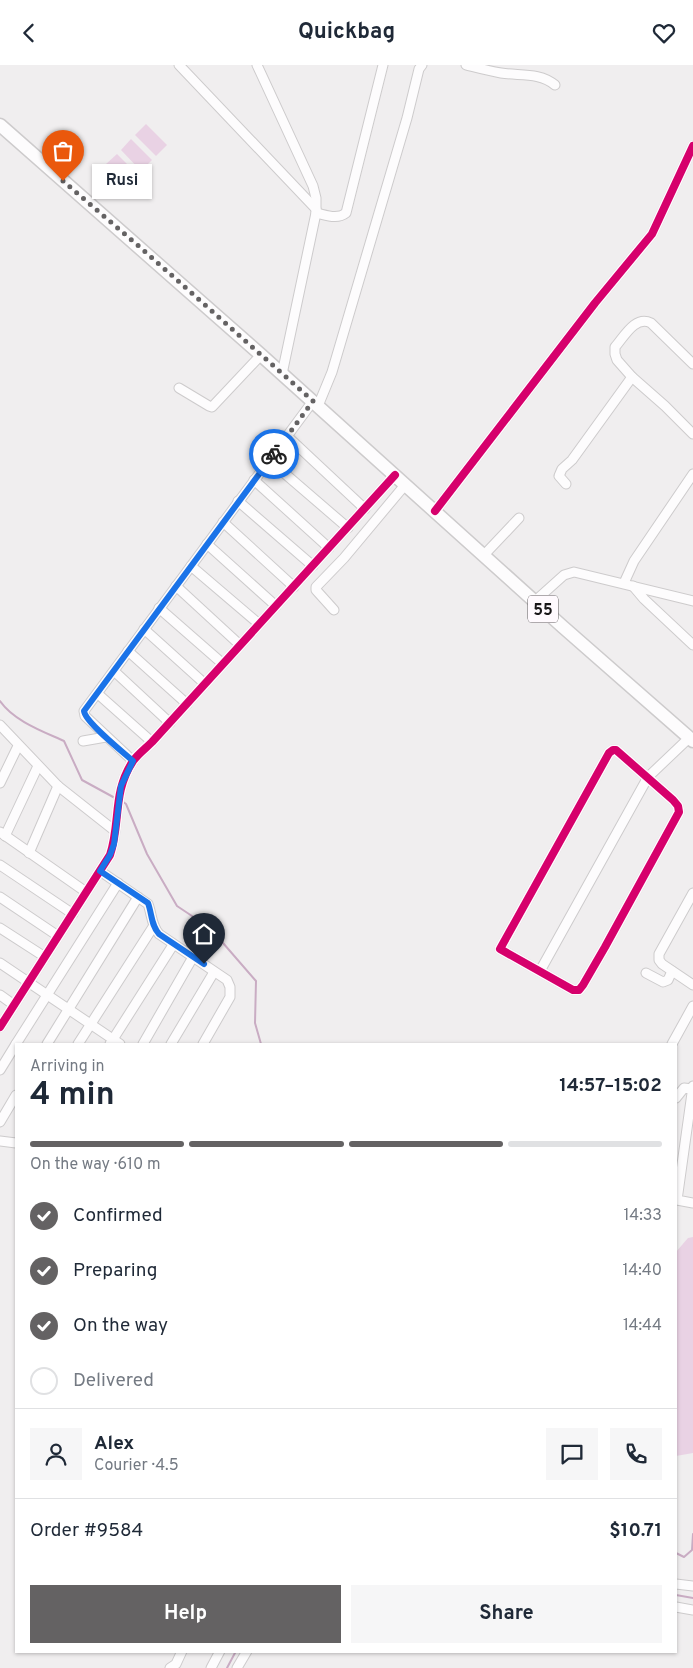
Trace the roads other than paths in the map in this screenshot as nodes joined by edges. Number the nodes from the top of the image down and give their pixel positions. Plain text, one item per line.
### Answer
1 (179, 65) edge
2 (257, 65) edge
3 (383, 65) edge
4 (422, 65) edge
5 (466, 65) edge
6 (555, 85) dead end
7 (0, 125) edge
8 (693, 146) edge
9 (316, 211) junction
10 (261, 355) junction
11 (693, 364) edge
12 (282, 374) junction
13 (632, 377) junction
14 (179, 388) dead end
15 (316, 404) junction
16 (693, 434) edge
17 (287, 436) junction
18 (269, 460) junction
19 (693, 474) edge
20 (394, 475) junction
21 (254, 480) junction
22 (566, 484) dead end
23 (406, 485) junction
24 (238, 501) junction
25 (366, 509) junction
26 (435, 511) junction
27 (520, 518) dead end
28 (223, 522) junction
29 (348, 528) junction
30 (207, 544) junction
31 (329, 548) junction
32 (484, 555) junction
33 (191, 566) junction
34 (313, 566) junction
35 (624, 583) junction
36 (176, 586) junction
37 (633, 586) junction
38 (294, 587) junction
39 (535, 601) junction
40 (693, 601) edge
41 (276, 606) junction
42 (159, 608) junction
43 (334, 610) dead end
44 (259, 624) junction
45 (144, 629) junction
46 (240, 645) junction
47 (693, 645) edge
48 (128, 651) junction
49 (223, 664) junction
50 (114, 671) junction
51 (205, 684) junction
52 (98, 694) junction
53 (187, 704) junction
54 (170, 723) junction
55 (0, 725) edge
56 (106, 737) junction
57 (691, 740) edge
58 (83, 741) dead end
59 (152, 742) junction
60 (18, 746) junction
61 (133, 761) junction
62 (38, 766) junction
63 (648, 777) junction
64 (0, 783) edge
65 (58, 786) junction
66 (115, 831) junction
67 (3, 834) edge
68 (29, 853) junction
69 (0, 865) edge
70 (100, 871) junction
71 (118, 883) junction
72 (86, 893) junction
73 (693, 893) edge
74 (0, 897) edge
75 (138, 897) junction
76 (73, 914) junction
77 (153, 927) junction
78 (0, 928) edge
79 (58, 936) junction
80 (174, 945) junction
81 (44, 957) junction
82 (194, 957) junction
83 (0, 963) edge
84 (540, 971) junction
85 (672, 971) junction
86 (214, 972) junction
87 (646, 973) dead end
88 (28, 982) junction
89 (693, 985) edge
90 (0, 995) edge
91 (46, 995) junction
92 (14, 1005) junction
93 (693, 1005) edge
94 (67, 1009) junction
95 (90, 1023) junction
96 (0, 1027) edge
97 (114, 1042) edge
98 (17, 1043) edge
99 (48, 1043) edge
100 (79, 1043) edge
101 (143, 1043) edge
102 (172, 1043) edge
103 (204, 1043) edge
104 (673, 1043) edge
105 (15, 1046) edge
106 (0, 1070) edge
107 (693, 1087) edge
108 (15, 1097) edge
109 (677, 1097) edge
110 (0, 1122) edge
111 (0, 1141) edge
112 (15, 1143) edge
113 (679, 1172) edge
114 (677, 1200) edge
115 (693, 1203) edge
116 (677, 1584) edge
117 (693, 1586) edge
118 (677, 1607) edge
119 (693, 1609) edge
120 (181, 1653) edge
121 (219, 1653) edge
122 (246, 1653) edge
123 (170, 1668) edge
124 (211, 1668) edge
125 (237, 1668) edge

1 - 9 street
2 - 9 street
3 - 9 street
4 - 15 street
5 - 6 street
7 - 10 highway, 55
8 - 26 street
9 - 12 street
10 - 12 highway, 55
10 - 14 street
11 - 13 street
12 - 15 highway, 55
13 - 16 street
13 - 22 street
15 - 17 street
15 - 20 highway, 55
17 - 18 street
17 - 25 street
18 - 21 street
18 - 29 street
19 - 35 street
20 - 23 highway, 55
20 - 25 street
21 - 24 street
21 - 31 street
23 - 26 highway, 55
23 - 43 street
24 - 28 street
24 - 34 street
25 - 29 street
26 - 32 highway, 55
27 - 32 street
28 - 30 street
28 - 38 street
29 - 31 street
30 - 33 street
30 - 41 street
31 - 34 street
32 - 39 highway, 55
33 - 36 street
33 - 44 street
34 - 38 street
35 - 37 street
35 - 39 street
36 - 42 street
36 - 46 street
37 - 40 street
37 - 47 street
38 - 41 street
39 - 57 highway, 55
41 - 44 street
42 - 45 street
42 - 49 street
44 - 46 street
45 - 48 street
45 - 51 street
46 - 49 street
48 - 50 street
48 - 53 street
49 - 51 street
50 - 52 street
50 - 54 street
51 - 53 street
52 - 56 street
52 - 59 street
53 - 54 street
54 - 59 street
55 - 60 street
56 - 58 street
56 - 61 street
57 - 63 street
59 - 61 street
60 - 62 street
60 - 64 street
61 - 66 street
62 - 65 street
62 - 67 street
63 - 84 street
63 - 84 street
63 - 84 street
65 - 66 street
65 - 68 street
66 - 70 street
67 - 68 street
68 - 72 street
69 - 76 street
70 - 71 street
70 - 72 street
71 - 75 street
71 - 91 street
72 - 76 street
73 - 85 street
74 - 79 street
75 - 77 street
75 - 94 street
76 - 79 street
77 - 80 street
77 - 95 street
78 - 81 street
79 - 81 street
80 - 82 street
80 - 97 street
81 - 88 street
82 - 86 street
82 - 101 street
83 - 88 street
85 - 87 street
85 - 89 street
86 - 102 street
86 - 103 street
88 - 91 street
88 - 92 street
90 - 92 street
91 - 94 street
91 - 98 street
92 - 96 street
93 - 104 street
94 - 95 street
94 - 99 street
95 - 97 street
95 - 100 street
105 - 106 street
107 - 109 street
107 - 113 street
108 - 110 street
111 - 112 street
113 - 114 street
114 - 115 street
116 - 117 street
118 - 119 street
120 - 123 street
121 - 124 street
122 - 125 street

